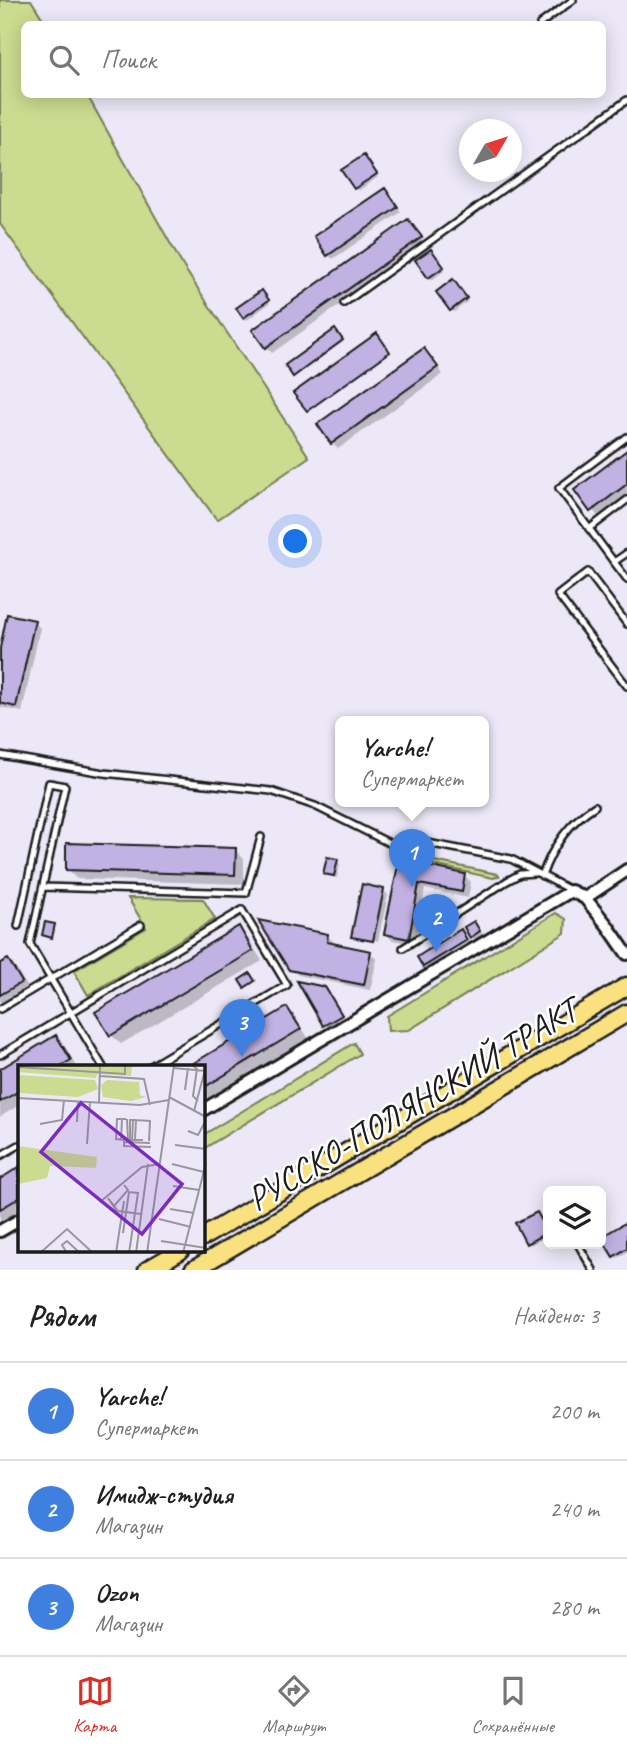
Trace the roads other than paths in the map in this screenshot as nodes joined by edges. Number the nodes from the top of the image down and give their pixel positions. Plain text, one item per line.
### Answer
1 (573, 0) edge
2 (544, 21) edge
3 (627, 100) edge
4 (344, 303) dead end
5 (627, 438) edge
6 (627, 500) edge
7 (589, 528) junction
8 (627, 553) edge
9 (614, 562) junction
10 (627, 579) edge
11 (627, 624) edge
12 (627, 686) edge
13 (0, 755) edge
14 (595, 806) dead end
15 (261, 837) dead end
16 (627, 870) edge
17 (535, 873) junction
18 (542, 876) junction
19 (43, 887) junction
20 (570, 891) junction
21 (585, 898) junction
22 (141, 925) dead end
23 (18, 926) dead end
24 (403, 948) dead end
25 (627, 954) edge
26 (51, 979) junction
27 (627, 986) edge
28 (0, 1009) edge
29 (71, 1012) junction
30 (627, 1013) edge
31 (0, 1055) edge
32 (102, 1065) edge
33 (152, 1065) edge
34 (205, 1109) edge
35 (18, 1146) edge
36 (0, 1156) edge
37 (18, 1221) edge
38 (0, 1231) edge
39 (205, 1236) edge
40 (581, 1249) edge
41 (178, 1252) edge
42 (147, 1270) edge
43 (193, 1270) edge
44 (593, 1270) edge

1 - 2 lane
3 - 4 lane
5 - 7 lane
6 - 7 lane
7 - 9 lane
8 - 9 lane
9 - 10 lane
11 - 12 lane
13 - 17 lane
14 - 18 lane
15 - 19 lane
16 - 21 street
17 - 18 lane
17 - 24 lane
18 - 20 lane
19 - 23 lane
19 - 26 lane
20 - 21 street
20 - 34 street
21 - 25 street
22 - 26 lane
26 - 28 lane
26 - 29 lane
27 - 39 main road, РУССКО-ПОЛЯНСКИЙ ТРАКТ
29 - 31 lane
29 - 32 lane
29 - 33 lane
30 - 43 main road, РУССКО-ПОЛЯНСКИЙ ТРАКТ
35 - 36 lane
37 - 38 street
40 - 44 lane
41 - 42 main road

